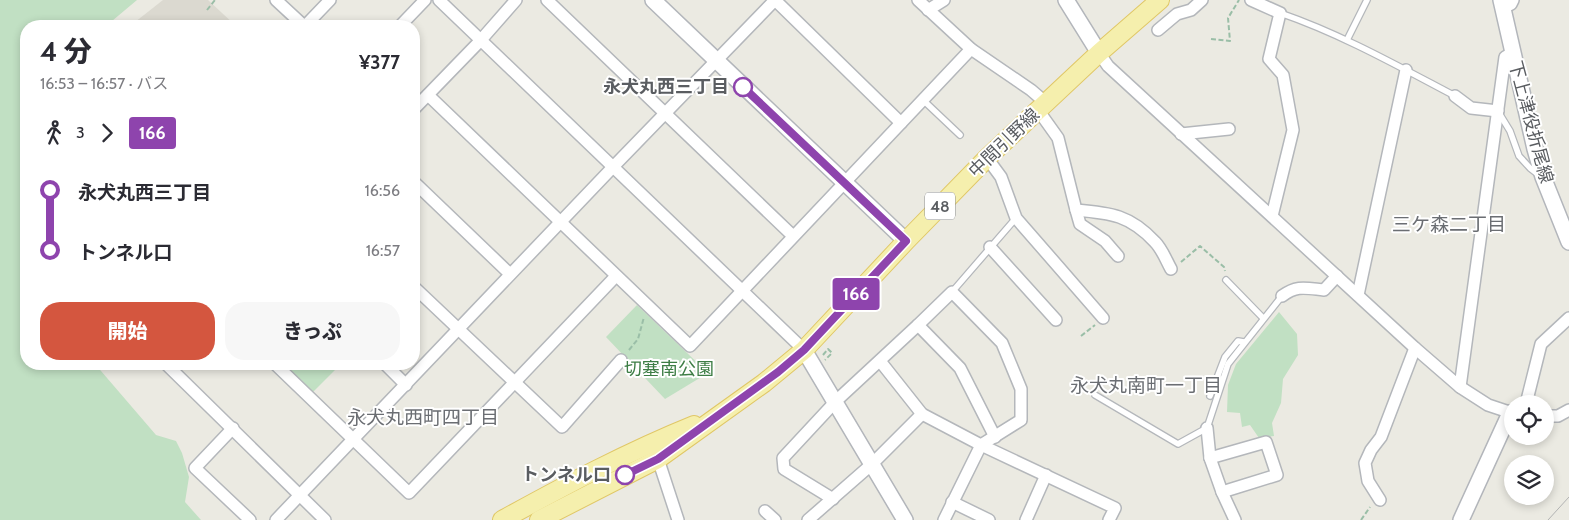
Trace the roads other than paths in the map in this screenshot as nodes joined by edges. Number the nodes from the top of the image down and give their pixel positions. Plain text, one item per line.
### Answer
1 (276, 0) edge
2 (330, 0) edge
3 (425, 0) edge
4 (439, 0) edge
5 (516, 0) edge
6 (547, 0) edge
7 (653, 0) edge
8 (775, 0) edge
9 (918, 0) edge
10 (944, 0) edge
11 (1066, 0) edge
12 (1160, 0) edge
13 (1202, 0) edge
14 (1251, 0) edge
15 (1367, 0) edge
16 (1506, 3) edge
17 (1276, 8) edge
18 (928, 10) junction
19 (298, 20) edge
20 (310, 20) edge
21 (406, 20) edge
22 (1158, 30) dead end
23 (1347, 40) junction
24 (480, 41) junction
25 (971, 49) junction
26 (1099, 53) junction
27 (1512, 54) junction
28 (716, 62) junction
29 (1406, 70) junction
30 (428, 95) junction
31 (1455, 96) joint
32 (923, 100) junction
33 (420, 103) edge
34 (1042, 107) junction
35 (1498, 111) junction
36 (664, 114) junction
37 (901, 123) junction
38 (1229, 129) dead end
39 (1181, 134) junction
40 (960, 135) dead end
41 (987, 158) junction
42 (613, 167) junction
43 (1543, 177) junction
44 (844, 182) junction
45 (420, 188) edge
46 (1076, 210) junction
47 (1272, 216) junction
48 (1016, 218) junction
49 (560, 223) junction
50 (793, 236) junction
51 (906, 241) junction
52 (1569, 242) edge
53 (990, 247) junction
54 (1118, 256) dead end
55 (1171, 269) road end
56 (510, 274) junction
57 (616, 276) junction
58 (1337, 276) junction
59 (1226, 280) dead end
60 (742, 290) junction
61 (952, 292) junction
62 (420, 293) edge
63 (1358, 295) junction
64 (1282, 296) joint
65 (1263, 318) junction
66 (1569, 318) edge
67 (1056, 320) dead end
68 (1101, 320) road end
69 (918, 325) junction
70 (458, 329) junction
71 (1244, 342) junction
72 (1416, 348) junction
73 (804, 350) junction
74 (621, 360) road end
75 (880, 361) junction
76 (420, 369) edge
77 (174, 370) edge
78 (281, 370) edge
79 (391, 370) edge
80 (419, 370) edge
81 (514, 382) junction
82 (406, 384) junction
83 (1460, 387) junction
84 (1528, 395) edge
85 (1095, 396) dead end
86 (1210, 396) dead end
87 (836, 401) junction
88 (1569, 410) edge
89 (1504, 411) edge
90 (722, 414) junction
91 (922, 414) junction
92 (1554, 416) edge
93 (233, 428) junction
94 (1207, 428) junction
95 (1504, 428) edge
96 (995, 437) junction
97 (354, 441) junction
98 (980, 445) junction
99 (1210, 458) junction
100 (658, 459) junction
101 (872, 464) junction
102 (1046, 475) junction
103 (1222, 492) junction
104 (301, 495) junction
105 (833, 499) junction
106 (1380, 500) dead end
107 (952, 502) junction
108 (765, 511) dead end
109 (250, 520) edge
110 (276, 520) edge
111 (325, 520) edge
112 (502, 520) edge
113 (539, 520) edge
114 (678, 520) edge
115 (775, 520) edge
116 (808, 520) edge
117 (905, 520) edge
118 (944, 520) edge
119 (989, 520) edge
120 (1026, 520) edge
121 (1109, 520) edge
122 (1235, 520) edge
123 (1461, 520) edge

1 - 19 street
2 - 20 street
3 - 21 street
4 - 24 street
5 - 24 street
6 - 36 street
7 - 28 street
8 - 28 street
8 - 37 street
9 - 18 street
10 - 18 street
11 - 26 street
12 - 26 main road, 中間引野線 / 48
13 - 22 street
14 - 17 street
15 - 23 lane
16 - 27 street, 下上津役折尾線
17 - 23 lane
17 - 47 street
18 - 25 street
23 - 29 lane
24 - 30 street
24 - 42 street
25 - 32 street
25 - 34 street
26 - 34 main road, 中間引野線 / 48
26 - 39 street
27 - 35 street
27 - 43 street, 下上津役折尾線
28 - 36 street
28 - 44 street
29 - 31 lane
29 - 63 street
30 - 33 street
30 - 49 street
31 - 35 street
32 - 37 street
32 - 40 lane
34 - 41 main road, 中間引野線 / 48
34 - 46 street
35 - 43 lane
35 - 83 street
36 - 42 street
36 - 50 street
37 - 44 street
38 - 39 street
39 - 47 street
41 - 48 street
41 - 51 main road, 中間引野線 / 48
42 - 49 street
42 - 60 street
43 - 52 street, 下上津役折尾線
44 - 50 street
44 - 51 street
45 - 56 street
46 - 54 street
46 - 55 street
47 - 58 street
48 - 53 lane
48 - 68 street
49 - 56 street
49 - 57 street
50 - 60 street
51 - 73 main road, 中間引野線 / 48
53 - 61 lane
53 - 67 street
56 - 70 street
57 - 60 street
57 - 81 street
58 - 63 street
58 - 64 street
59 - 65 lane
60 - 73 street
61 - 69 street
61 - 96 street
62 - 70 street
63 - 72 street
64 - 65 lane
65 - 71 lane
66 - 84 street
69 - 75 street
69 - 96 street
70 - 76 street
70 - 81 street
71 - 86 lane
71 - 94 lane
72 - 83 street
72 - 106 street
73 - 87 street
73 - 90 main road, 中間引野線 / 48
74 - 81 street
75 - 87 street
75 - 91 street
77 - 93 street
78 - 97 street
79 - 82 street
80 - 82 street
81 - 97 street
82 - 97 street
83 - 89 street
85 - 94 lane
87 - 101 street
87 - 105 street
88 - 92 street
90 - 100 main road, 中間引野線 / 48
90 - 112 main road, 中間引野線 / 48
91 - 98 street
91 - 101 street
93 - 104 street
93 - 109 street
94 - 99 street
95 - 123 street
96 - 98 street
97 - 104 street
98 - 102 street
98 - 107 street
99 - 103 street
99 - 103 street
100 - 113 main road, 中間引野線 / 48
100 - 114 street
101 - 105 street
101 - 117 street
102 - 120 street
102 - 121 street
103 - 122 street
104 - 110 street
104 - 111 street
105 - 116 street
107 - 118 street
107 - 119 street
108 - 115 street

